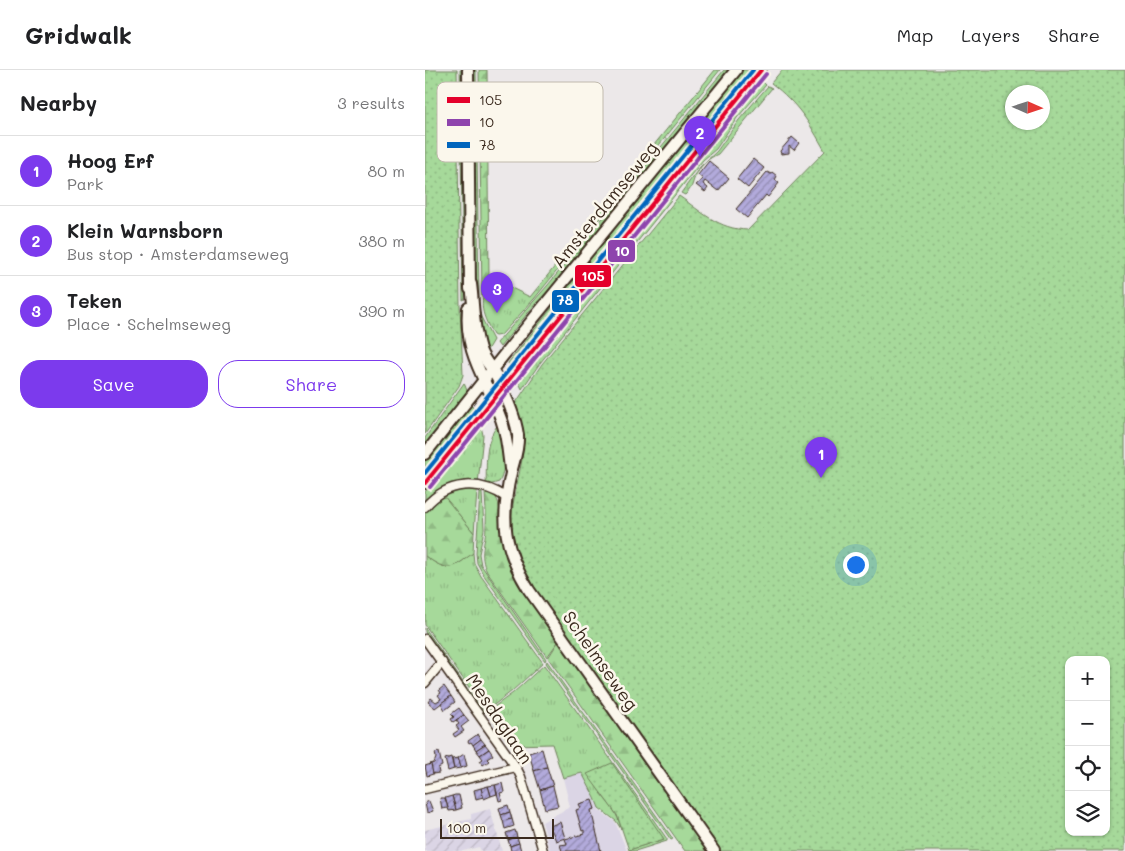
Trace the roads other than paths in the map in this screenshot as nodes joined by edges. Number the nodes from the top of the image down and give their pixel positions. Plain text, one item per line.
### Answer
1 (736, 70) edge
2 (761, 70) edge
3 (469, 162) edge
4 (471, 284) junction
5 (492, 370) junction
6 (483, 380) junction
7 (502, 388) junction
8 (493, 399) junction
9 (425, 454) edge
10 (511, 473) junction
11 (425, 482) edge
12 (507, 498) junction
13 (425, 507) edge
14 (425, 639) edge
15 (442, 662) junction
16 (425, 683) edge
17 (516, 767) junction
18 (425, 789) edge
19 (543, 851) edge
20 (715, 851) edge

1 - 5 main road, Amsterdamseweg
2 - 7 main road, Amsterdamseweg
3 - 4 main road, Schelmseweg
4 - 5 main road, Schelmseweg
4 - 6 main road, Schelmseweg
5 - 6 main road, Amsterdamseweg
5 - 7 main road, Schelmseweg
6 - 8 main road, Schelmseweg
6 - 9 main road, Amsterdamseweg
7 - 8 main road, Amsterdamseweg
7 - 10 main road, Schelmseweg
8 - 10 main road, Schelmseweg
8 - 11 main road, Amsterdamseweg
10 - 12 main road, Schelmseweg
12 - 13 street
12 - 20 main road, Schelmseweg
14 - 15 street, Mesdaglaan
15 - 16 street
15 - 17 street, Mesdaglaan
17 - 18 street
17 - 19 street, Mesdaglaan

